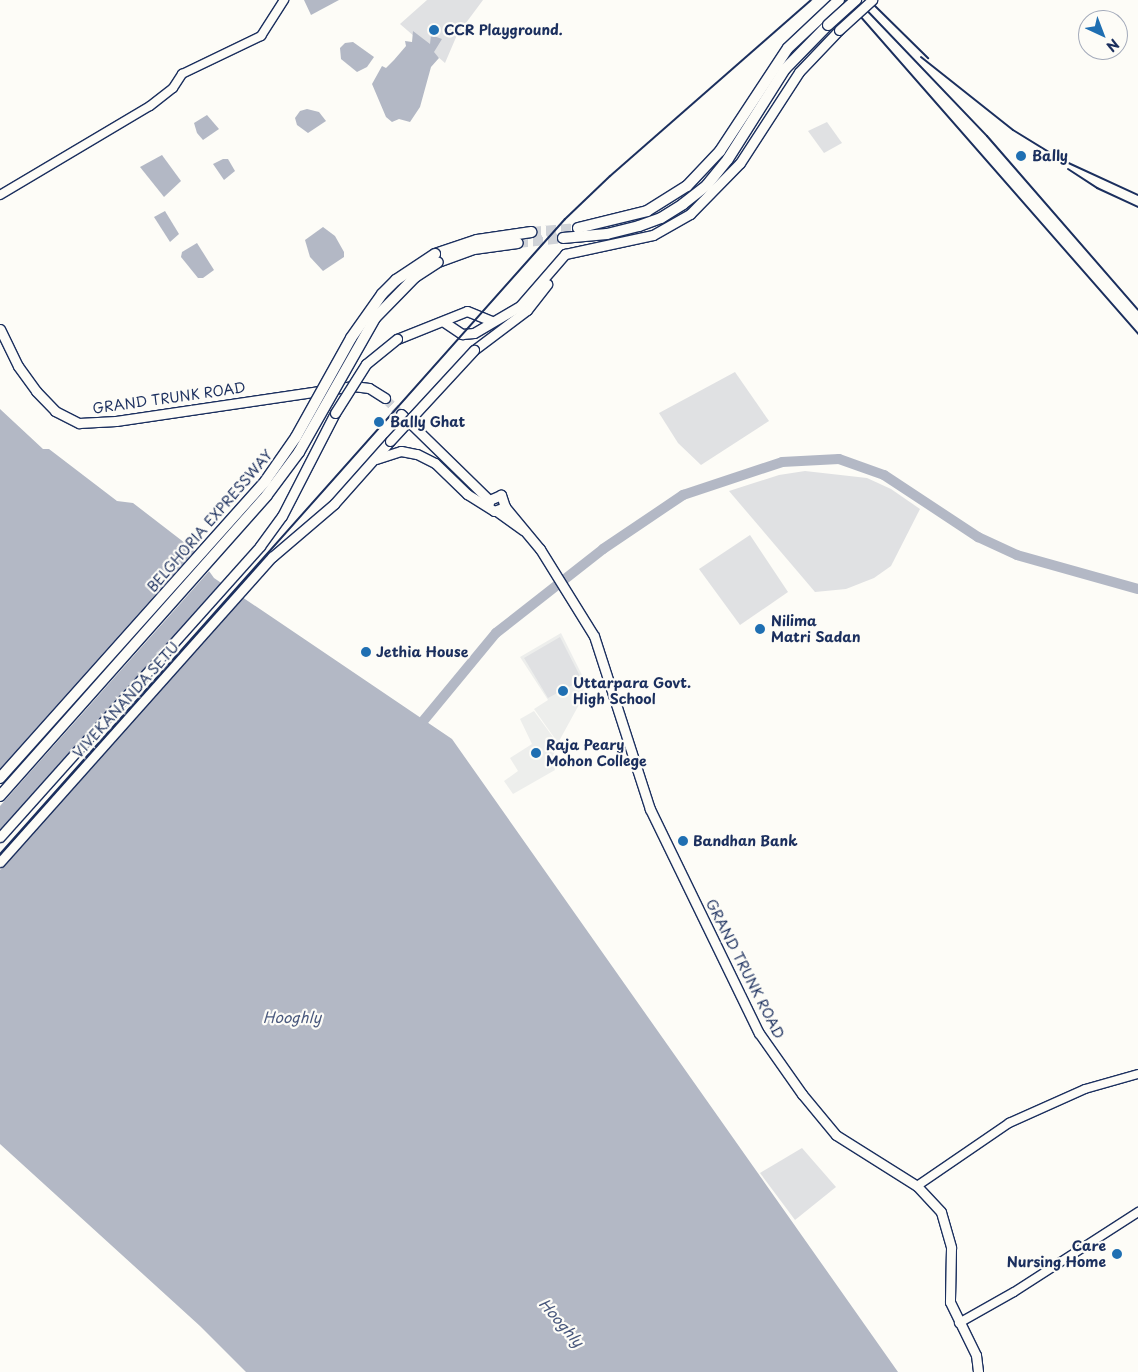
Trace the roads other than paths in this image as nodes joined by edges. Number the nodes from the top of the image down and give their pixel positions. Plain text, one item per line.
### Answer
1 (284, 0) edge
2 (839, 0) edge
3 (856, 0) edge
4 (872, 0) edge
5 (0, 195) edge
6 (578, 228) tunnel mouth
7 (530, 232) tunnel mouth
8 (563, 238) tunnel mouth
9 (518, 243) tunnel mouth
10 (436, 258) junction
11 (548, 278) junction
12 (492, 321) junction
13 (444, 322) junction
14 (0, 329) edge
15 (385, 398) tunnel mouth
16 (401, 414) tunnel mouth
17 (373, 460) junction
18 (496, 507) junction
19 (0, 778) edge
20 (0, 796) edge
21 (0, 837) edge
22 (0, 862) edge
23 (1138, 1074) edge
24 (917, 1186) junction
25 (1138, 1212) edge
26 (959, 1323) junction
27 (978, 1372) edge

1 - 5 street
2 - 6 highway
3 - 8 highway, bridge
4 - 11 main road, bridge
7 - 10 highway, BELGHORIA EXPRESSWAY
9 - 10 highway, BELGHORIA EXPRESSWAY
10 - 19 highway, BELGHORIA EXPRESSWAY, bridge
10 - 20 highway, BELGHORIA EXPRESSWAY, bridge
11 - 12 main road
11 - 17 main road, VIVEKANANDA SETU, bridge
12 - 13 main road, VIVEKANANDA SETU
12 - 13 main road
13 - 21 main road, VIVEKANANDA SETU, bridge
14 - 15 main road, GRAND TRUNK ROAD
16 - 18 main road, GRAND TRUNK ROAD
17 - 18 main road
17 - 22 main road, VIVEKANANDA SETU
18 - 24 main road, GRAND TRUNK ROAD
23 - 24 street
24 - 26 main road, GRAND TRUNK ROAD
25 - 26 street
26 - 27 main road, GRAND TRUNK ROAD

